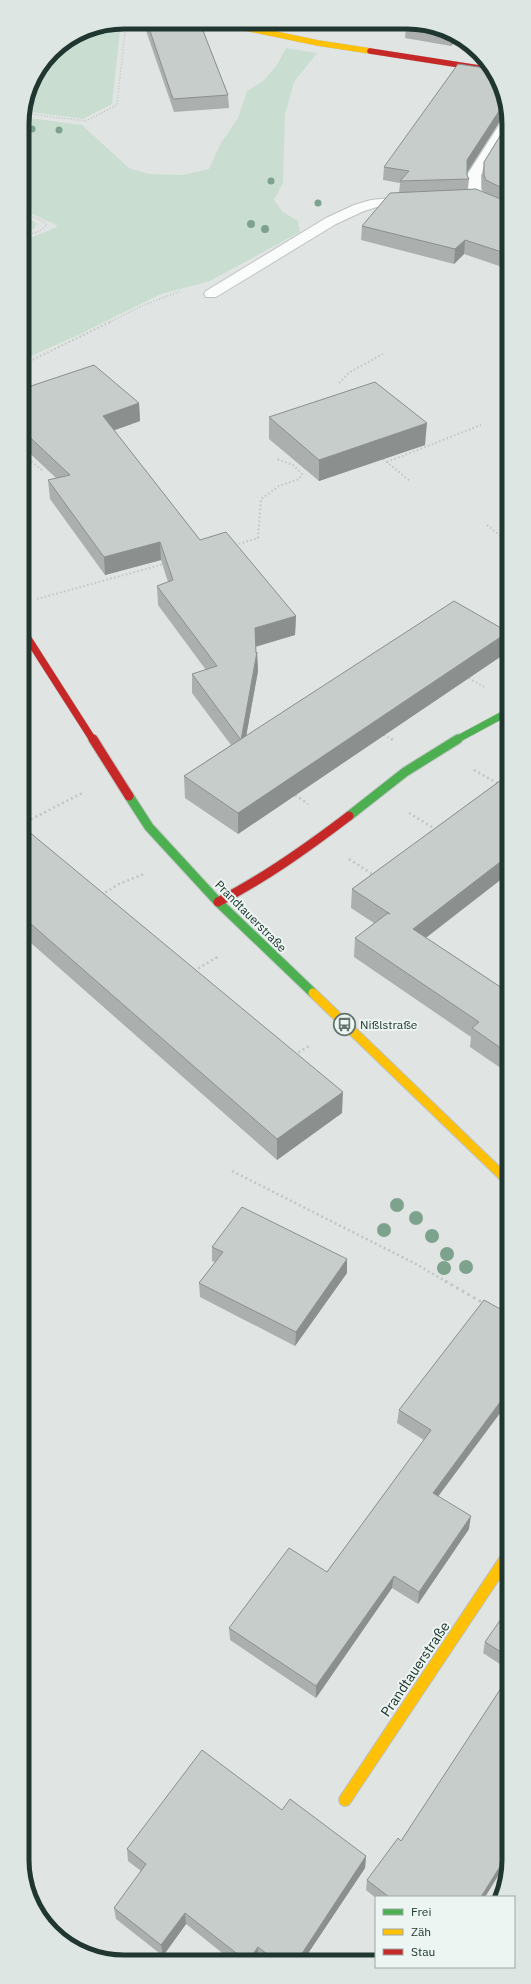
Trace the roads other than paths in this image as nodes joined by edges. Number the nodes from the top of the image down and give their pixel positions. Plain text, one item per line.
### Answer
1 (249, 29) edge
2 (481, 65) edge
3 (502, 131) edge
4 (463, 198) edge
5 (479, 198) junction
6 (428, 199) edge
7 (502, 209) edge
8 (210, 294) road end
9 (29, 640) edge
10 (502, 715) edge
11 (218, 902) junction
12 (502, 1176) edge
13 (502, 1564) edge
14 (345, 1800) dead end

1 - 2 street
3 - 5 street
4 - 5 street
5 - 7 street
6 - 8 street
9 - 11 street, Prandtauerstraße
10 - 11 street
11 - 12 street, Prandtauerstraße
13 - 14 street, Prandtauerstraße

